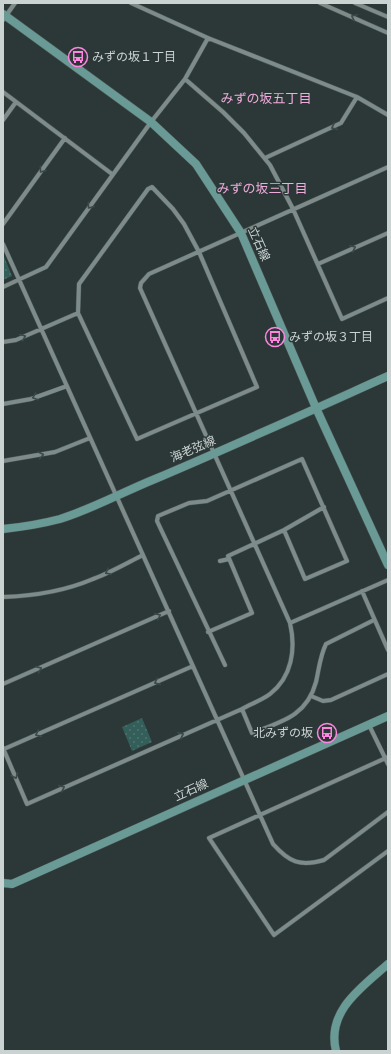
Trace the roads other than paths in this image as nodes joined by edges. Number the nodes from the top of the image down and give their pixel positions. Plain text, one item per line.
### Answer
1 (15, 3) edge
2 (131, 3) edge
3 (320, 3) edge
4 (355, 3) edge
5 (4, 16) edge
6 (388, 18) edge
7 (388, 33) edge
8 (208, 38) junction
9 (185, 79) junction
10 (3, 92) edge
11 (357, 97) junction
12 (16, 102) junction
13 (388, 114) edge
14 (3, 120) edge
15 (151, 122) junction
16 (65, 138) junction
17 (265, 158) junction
18 (388, 167) edge
19 (112, 174) junction
20 (293, 209) junction
21 (3, 224) edge
22 (241, 233) junction
23 (388, 233) edge
24 (3, 244) edge
25 (198, 252) junction
26 (318, 264) junction
27 (19, 279) junction
28 (3, 287) edge
29 (388, 298) edge
30 (78, 313) junction
31 (42, 329) junction
32 (3, 342) edge
33 (388, 376) edge
34 (67, 386) junction
35 (3, 404) edge
36 (316, 408) junction
37 (196, 413) junction
38 (90, 438) junction
39 (213, 454) junction
40 (3, 462) edge
41 (230, 490) junction
42 (116, 495) junction
43 (324, 507) junction
44 (3, 529) edge
45 (284, 530) junction
46 (255, 544) junction
47 (143, 555) junction
48 (229, 559) junction
49 (220, 561) dead end
50 (388, 565) edge
51 (388, 580) edge
52 (362, 591) junction
53 (3, 596) edge
54 (169, 612) junction
55 (374, 620) junction
56 (290, 623) junction
57 (208, 632) junction
58 (388, 650) edge
59 (225, 665) dead end
60 (193, 666) junction
61 (388, 674) edge
62 (3, 684) edge
63 (311, 696) junction
64 (242, 709) junction
65 (388, 716) edge
66 (217, 719) junction
67 (368, 724) junction
68 (3, 748) edge
69 (387, 757) edge
70 (388, 764) edge
71 (244, 780) junction
72 (388, 812) edge
73 (260, 815) junction
74 (388, 851) edge
75 (3, 883) edge
76 (388, 964) edge
77 (336, 1051) edge

1 - 5 street
2 - 8 street
7 -> 3 street
4 - 6 street
5 - 15 street, 立石線
8 - 9 street
8 - 11 street
9 - 15 street
9 - 17 street
10 - 12 street
11 - 13 street
11 -> 17 street
12 - 14 street
12 - 16 street
15 - 19 street
15 - 22 street, 立石線
16 - 19 street
16 -> 21 street
17 - 20 street
18 - 20 street
19 -> 27 street
20 - 22 street
20 - 26 street
22 - 25 street
22 - 36 street, 立石線
26 -> 23 street
24 - 27 street
25 - 30 street
25 - 37 street
25 - 37 street
26 - 29 street
27 - 28 street
27 - 31 street
30 - 31 street
30 - 37 street
32 -> 31 street
31 - 34 street
33 - 36 street, 海老弦線
34 -> 35 street
34 - 38 street
36 - 39 street, 海老弦線
36 - 50 street, 立石線
37 - 39 street
40 -> 38 street
38 - 42 street
39 - 41 street
39 - 42 street, 海老弦線
41 - 43 street
41 - 46 street
41 - 57 street
42 - 44 street, 海老弦線
42 - 47 street
43 - 45 street
43 - 45 street
45 - 46 street
46 - 48 street
46 - 56 street
47 -> 53 street
47 - 54 street
48 - 49 street
48 - 57 street
51 - 52 street
52 - 55 street
52 - 56 street
54 - 60 street
62 -> 54 street
55 - 58 street
55 - 63 street
56 - 64 street
57 - 59 street
60 - 66 street
60 -> 68 street
61 - 63 street
63 - 64 street
64 - 66 street
65 - 67 street, 立石線
68 -> 66 street
66 - 71 street
67 - 69 street
67 - 71 street, 立石線
69 - 70 street
69 - 73 street
71 - 73 street
71 - 75 street, 立石線
72 - 73 street
73 - 74 street
76 - 77 street

